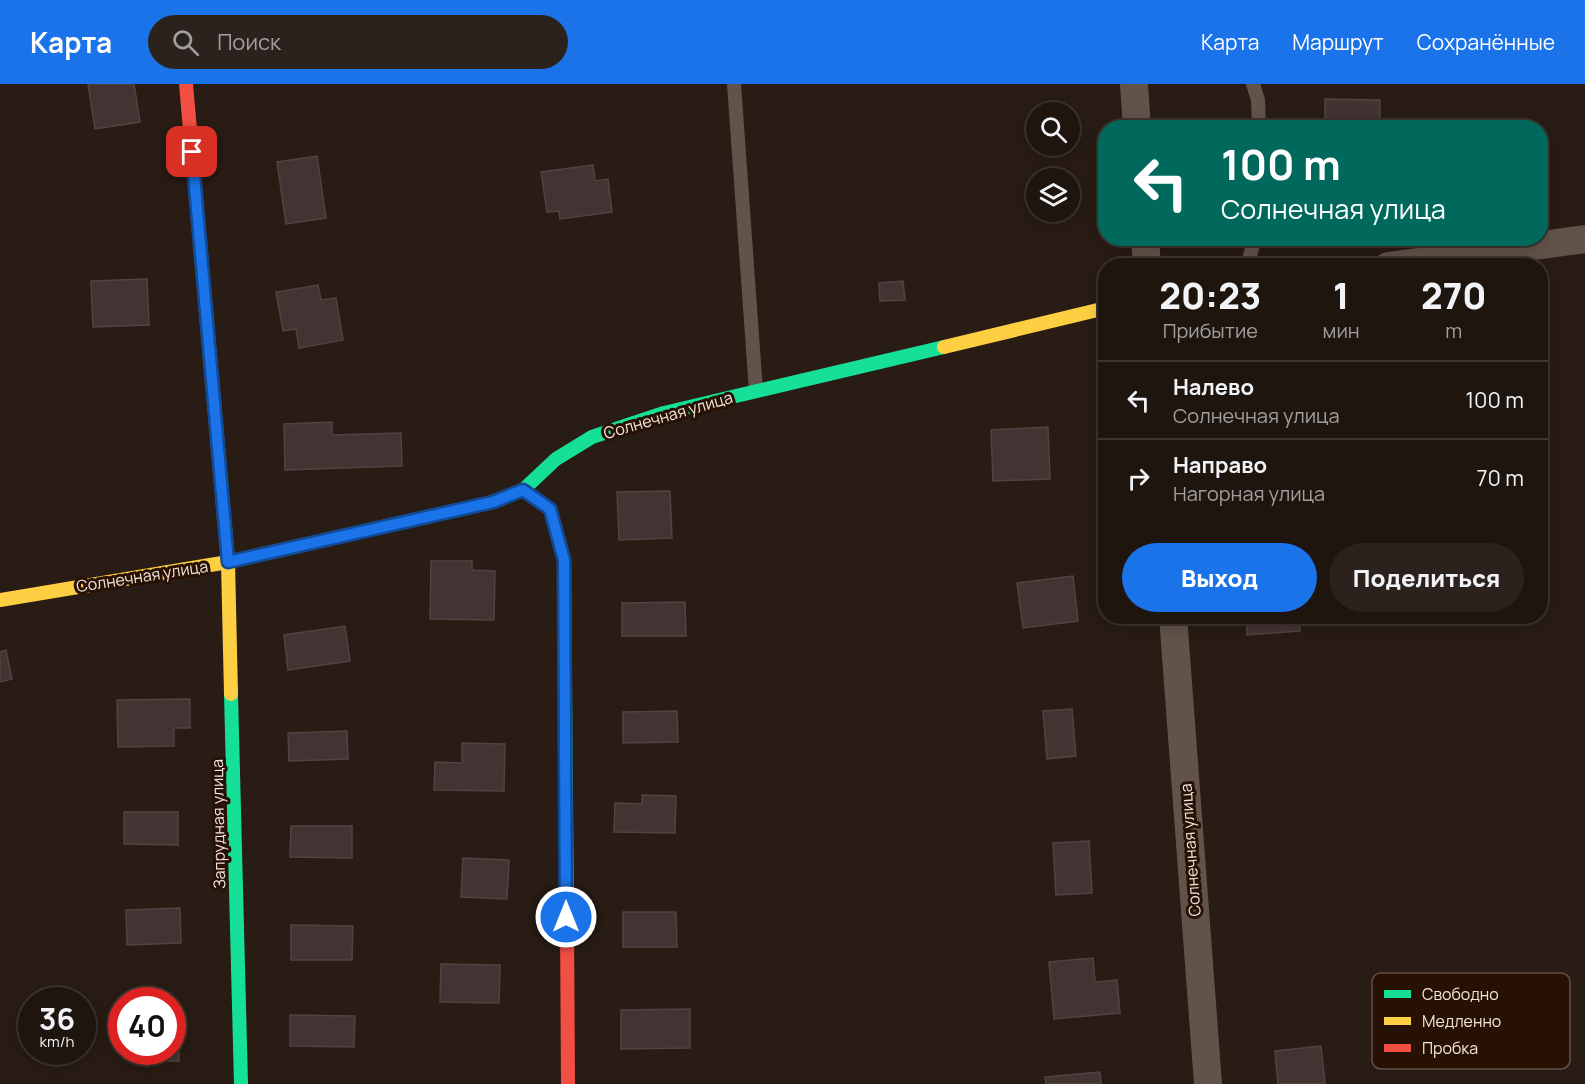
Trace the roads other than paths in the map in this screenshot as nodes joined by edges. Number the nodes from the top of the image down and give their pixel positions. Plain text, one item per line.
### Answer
1 (186, 84) edge
2 (734, 84) edge
3 (1134, 84) edge
4 (1253, 84) edge
5 (1136, 120) edge
6 (1258, 120) edge
7 (1585, 240) edge
8 (1548, 245) edge
9 (1540, 246) edge
10 (1449, 258) edge
11 (1098, 310) edge
12 (756, 391) junction
13 (523, 490) junction
14 (228, 562) junction
15 (0, 600) edge
16 (1174, 624) edge
17 (242, 1084) edge
18 (568, 1084) edge
19 (1208, 1084) edge

1 - 14 street, Запрудная улица
2 - 12 lane
3 - 5 street
4 - 6 lane
7 - 8 street
9 - 10 street
11 - 12 street, Солнечная улица
12 - 13 street, Солнечная улица
13 - 14 street, Солнечная улица
13 - 18 street
14 - 15 street, Солнечная улица
14 - 17 street, Запрудная улица
16 - 19 street, Солнечная улица

